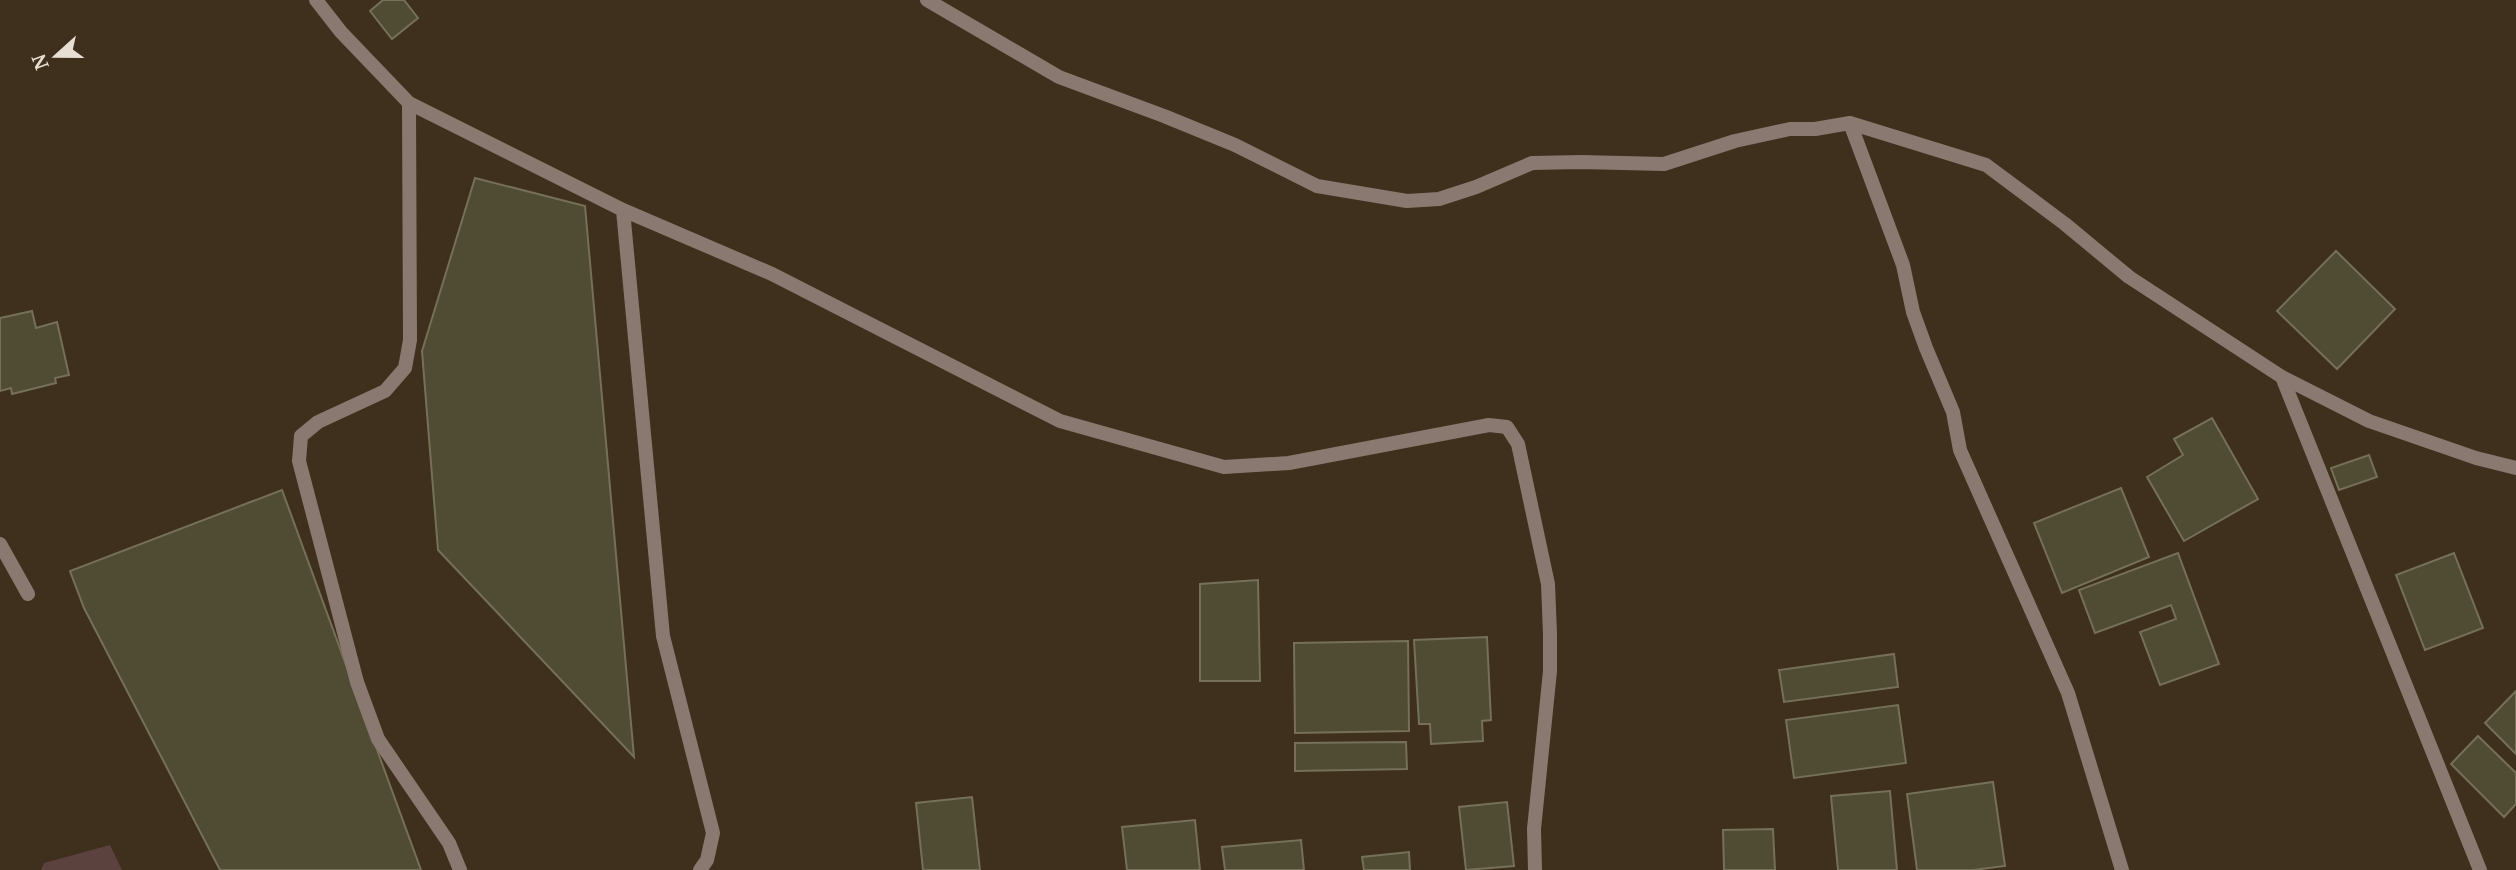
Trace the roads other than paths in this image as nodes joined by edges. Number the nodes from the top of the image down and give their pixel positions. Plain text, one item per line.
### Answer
1 (316, 0) edge
2 (927, 0) edge
3 (409, 103) junction
4 (1850, 123) junction
5 (623, 209) junction
6 (2282, 377) junction
7 (2516, 468) edge
8 (0, 544) edge
9 (27, 594) dead end
10 (460, 870) edge
11 (700, 870) edge
12 (1535, 870) edge
13 (2122, 870) edge
14 (2480, 870) edge

1 - 3 street
2 - 4 street
3 - 5 street
3 - 10 street
4 - 6 street
4 - 13 street
5 - 11 street
5 - 12 street
6 - 7 street
6 - 14 street
8 - 9 street

